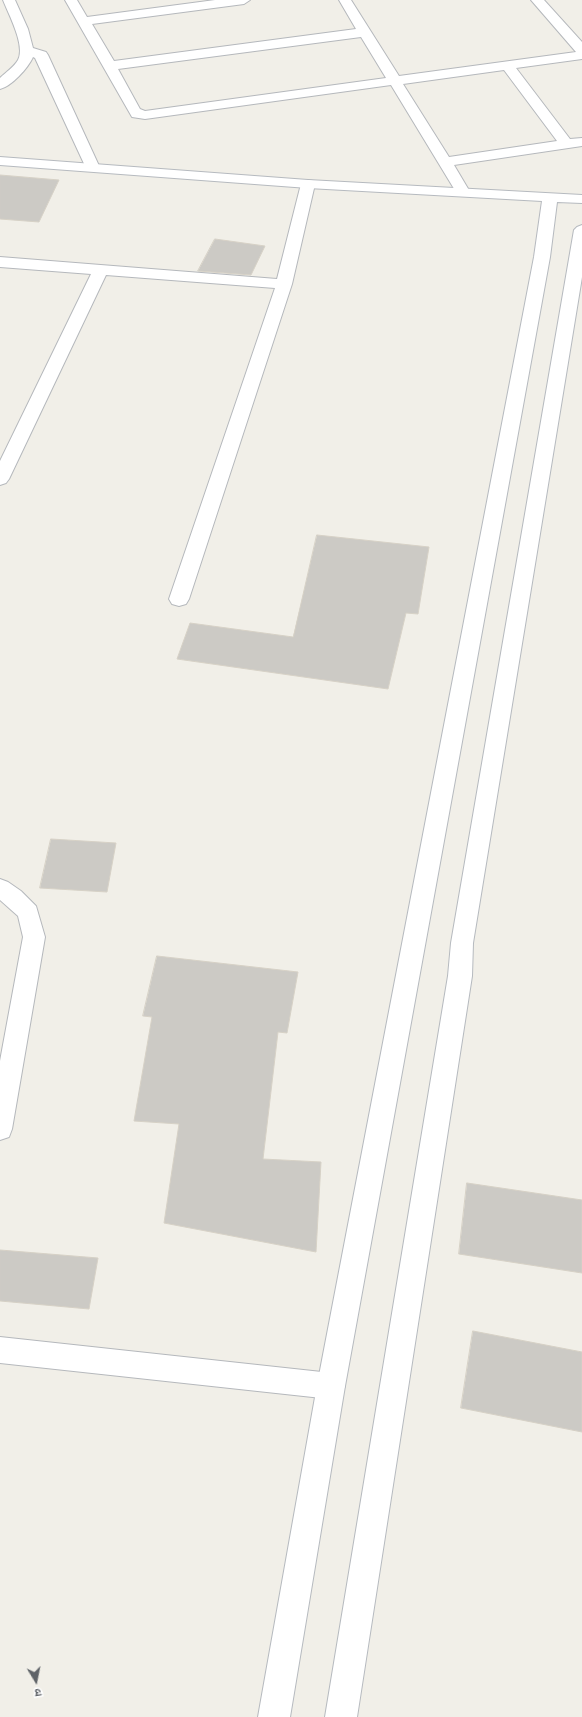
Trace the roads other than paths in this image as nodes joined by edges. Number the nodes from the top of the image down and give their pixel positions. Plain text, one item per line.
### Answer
1 (9, 0) edge
2 (71, 0) edge
3 (243, 0) edge
4 (345, 0) edge
5 (537, 0) edge
6 (84, 21) junction
7 (365, 32) junction
8 (28, 50) junction
9 (582, 50) edge
10 (582, 55) edge
11 (110, 66) junction
12 (508, 66) junction
13 (395, 81) junction
14 (0, 85) edge
15 (582, 142) edge
16 (567, 144) junction
17 (0, 161) edge
18 (445, 162) junction
19 (93, 168) junction
20 (308, 184) junction
21 (463, 192) junction
22 (550, 197) junction
23 (582, 199) edge
24 (582, 230) edge
25 (0, 262) edge
26 (101, 270) junction
27 (284, 284) junction
28 (0, 479) edge
29 (178, 599) dead end
30 (0, 888) edge
31 (0, 1129) edge
32 (0, 1350) edge
33 (331, 1386) junction
34 (274, 1717) edge
35 (341, 1717) edge

1 - 8 street
2 - 6 street
3 - 6 street
4 - 7 street
5 - 9 street
6 - 11 street
7 - 11 street
7 - 13 street
8 - 14 street
8 - 19 street
10 - 12 street
11 - 13 street
12 - 13 street
12 - 16 street
13 - 18 street
15 - 16 street
16 - 18 street
17 - 19 street
18 - 21 street
19 - 20 street
20 - 21 street
20 - 27 street
21 - 22 street
22 - 23 street
22 - 33 street
24 - 35 street
25 - 26 street
26 - 27 street
26 - 28 street
27 - 29 street
30 - 31 street
32 - 33 street
33 - 34 street

